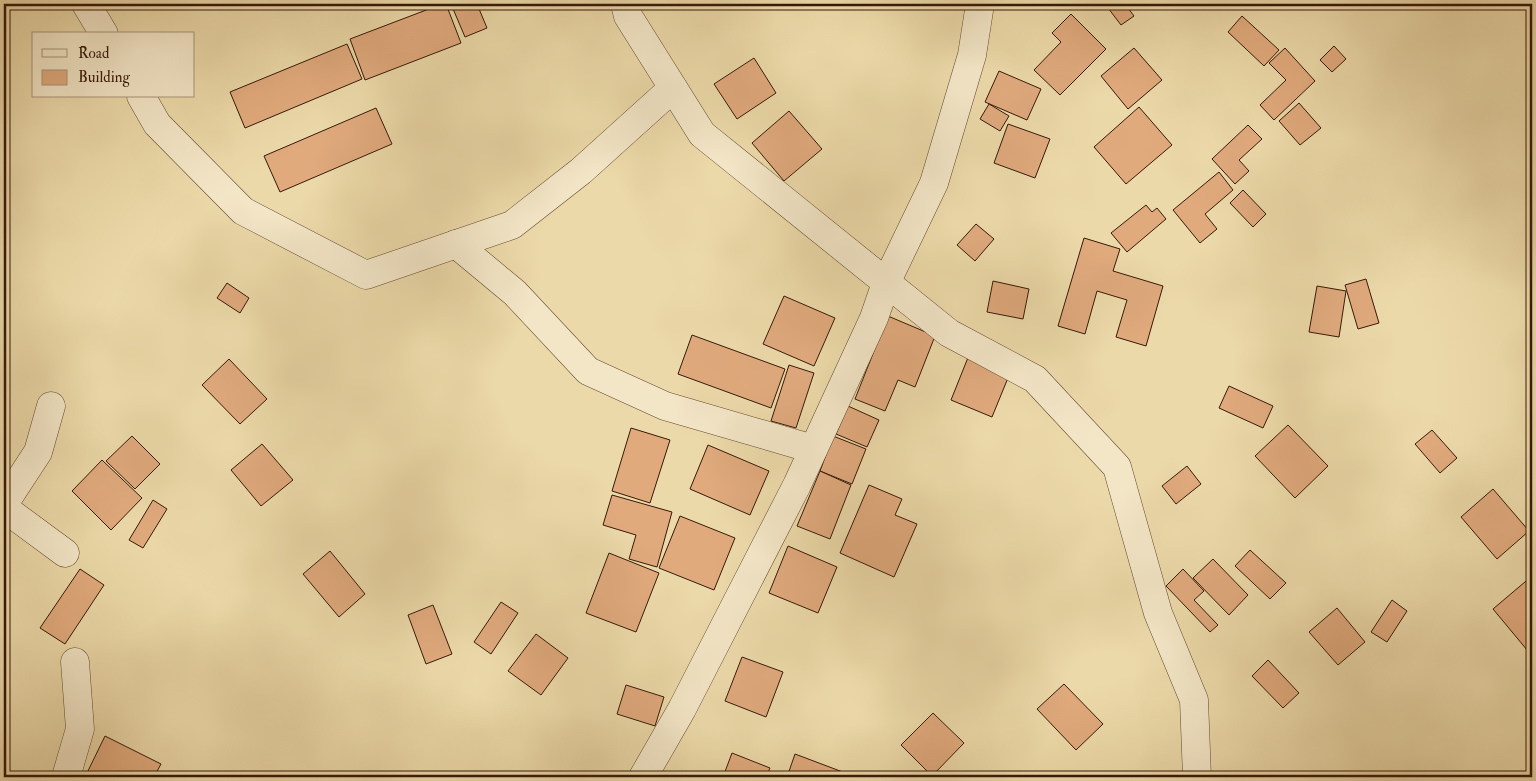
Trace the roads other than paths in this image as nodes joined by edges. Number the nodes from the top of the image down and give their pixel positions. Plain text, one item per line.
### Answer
1 (86, 4) edge
2 (625, 4) edge
3 (980, 4) edge
4 (103, 32) edge
5 (673, 88) junction
6 (142, 98) edge
7 (456, 244) junction
8 (886, 283) junction
9 (51, 406) dead end
10 (813, 449) junction
11 (4, 504) edge
12 (4, 508) edge
13 (65, 553) dead end
14 (75, 662) dead end
15 (66, 777) edge
16 (643, 777) edge
17 (1197, 777) edge

1 - 4 street
2 - 5 street
3 - 8 street
5 - 7 street
5 - 8 street
6 - 7 street
7 - 10 street
8 - 10 street
8 - 17 street
9 - 11 street
10 - 16 street
12 - 13 street
14 - 15 street

